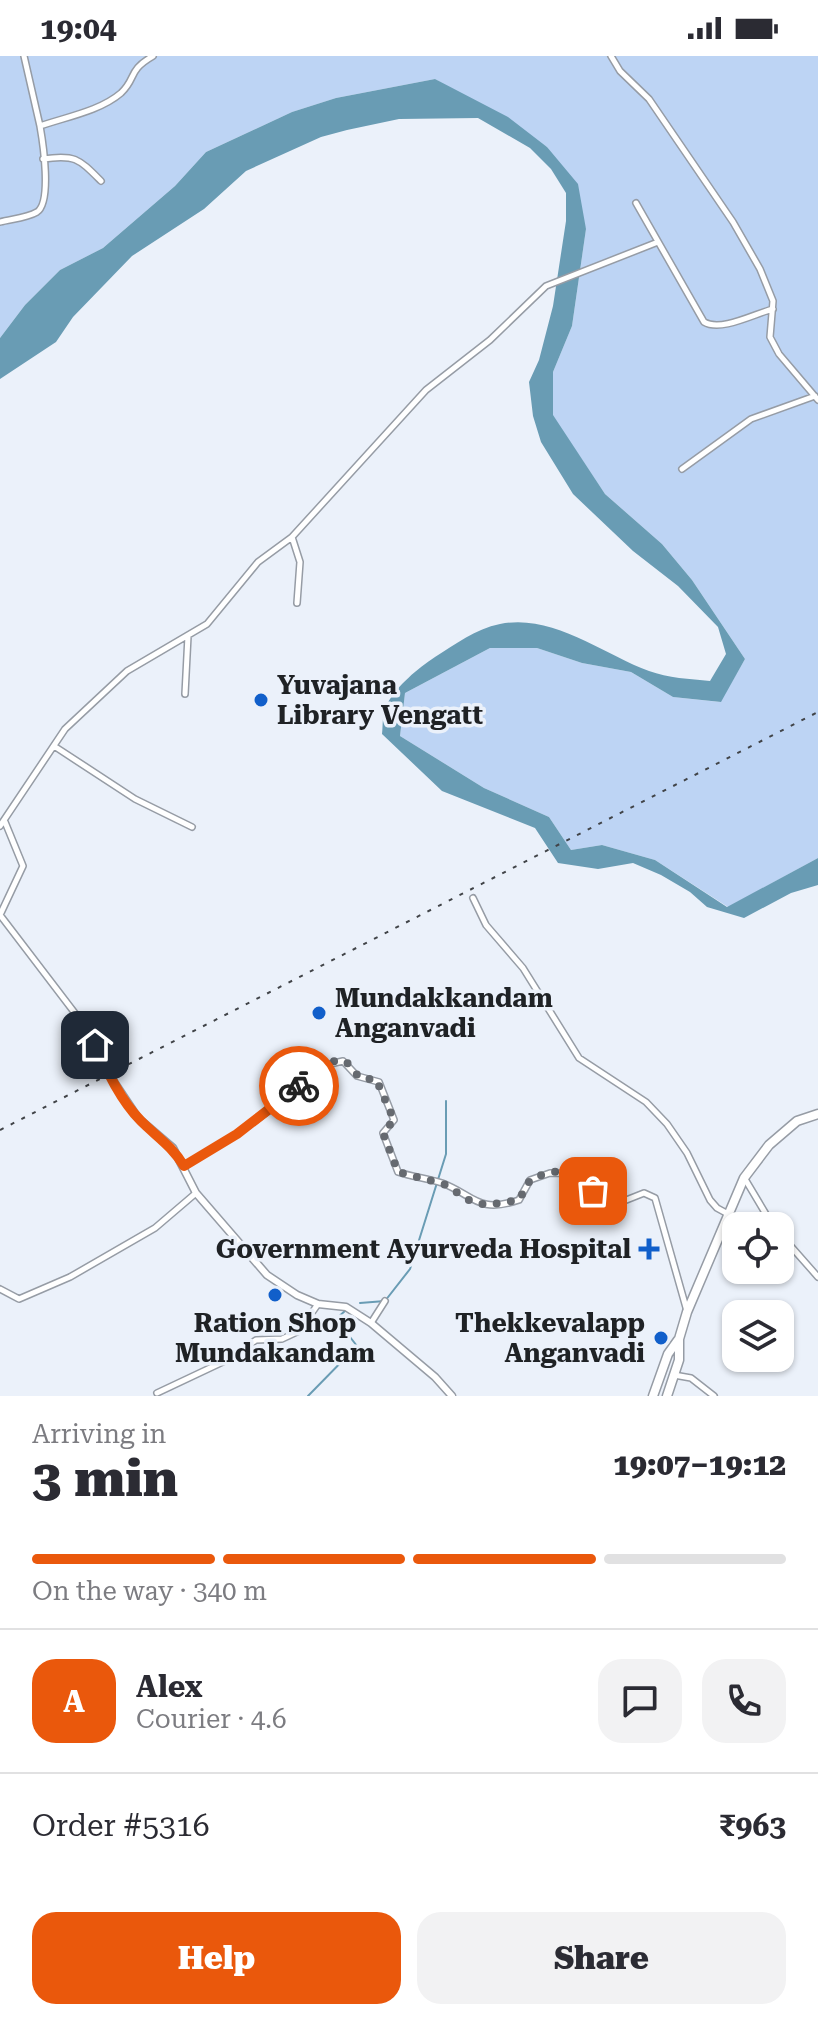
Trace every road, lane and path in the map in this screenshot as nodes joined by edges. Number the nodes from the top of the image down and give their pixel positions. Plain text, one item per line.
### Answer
1 (24, 56) edge
2 (153, 56) edge
3 (611, 56) edge
4 (40, 126) junction
5 (43, 159) junction
6 (101, 181) dead end
7 (636, 203) dead end
8 (0, 222) edge
9 (658, 242) junction
10 (773, 309) junction
11 (816, 398) edge
12 (682, 469) dead end
13 (292, 537) junction
14 (297, 603) dead end
15 (188, 636) junction
16 (185, 694) dead end
17 (54, 746) junction
18 (2, 824) edge
19 (192, 827) dead end
20 (473, 898) dead end
21 (110, 1076) joint
22 (818, 1114) edge
23 (184, 1166) junction
24 (744, 1178) junction
25 (196, 1193) junction
26 (725, 1212) edge
27 (730, 1212) edge
28 (765, 1212) edge
29 (722, 1230) edge
30 (794, 1250) edge
31 (818, 1277) edge
32 (0, 1289) edge
33 (385, 1301) dead end
34 (318, 1304) junction
35 (687, 1312) junction
36 (371, 1323) junction
37 (679, 1339) junction
38 (673, 1375) junction
39 (157, 1393) dead end
40 (452, 1396) edge
41 (653, 1396) edge
42 (667, 1396) edge
43 (714, 1396) edge

1 - 4 street
2 - 4 street
3 - 10 street
4 - 5 street
5 - 6 street
5 - 8 street
7 - 9 street
9 - 10 street
9 - 13 street
10 - 11 street
11 - 12 street
13 - 14 street
13 - 15 street
15 - 16 street
15 - 17 street
17 - 18 street
17 - 19 street
18 - 21 street
20 - 26 street
21 - 23 street
22 - 24 highway
23 - 25 street
23 - 35 street
24 - 27 highway
24 - 28 street
25 - 32 street
25 - 34 street
29 - 35 highway
30 - 31 street
33 - 36 street
34 - 36 street
34 - 39 street
35 - 37 highway
36 - 40 street
37 - 38 highway
37 - 41 highway
38 - 42 highway
38 - 43 street

